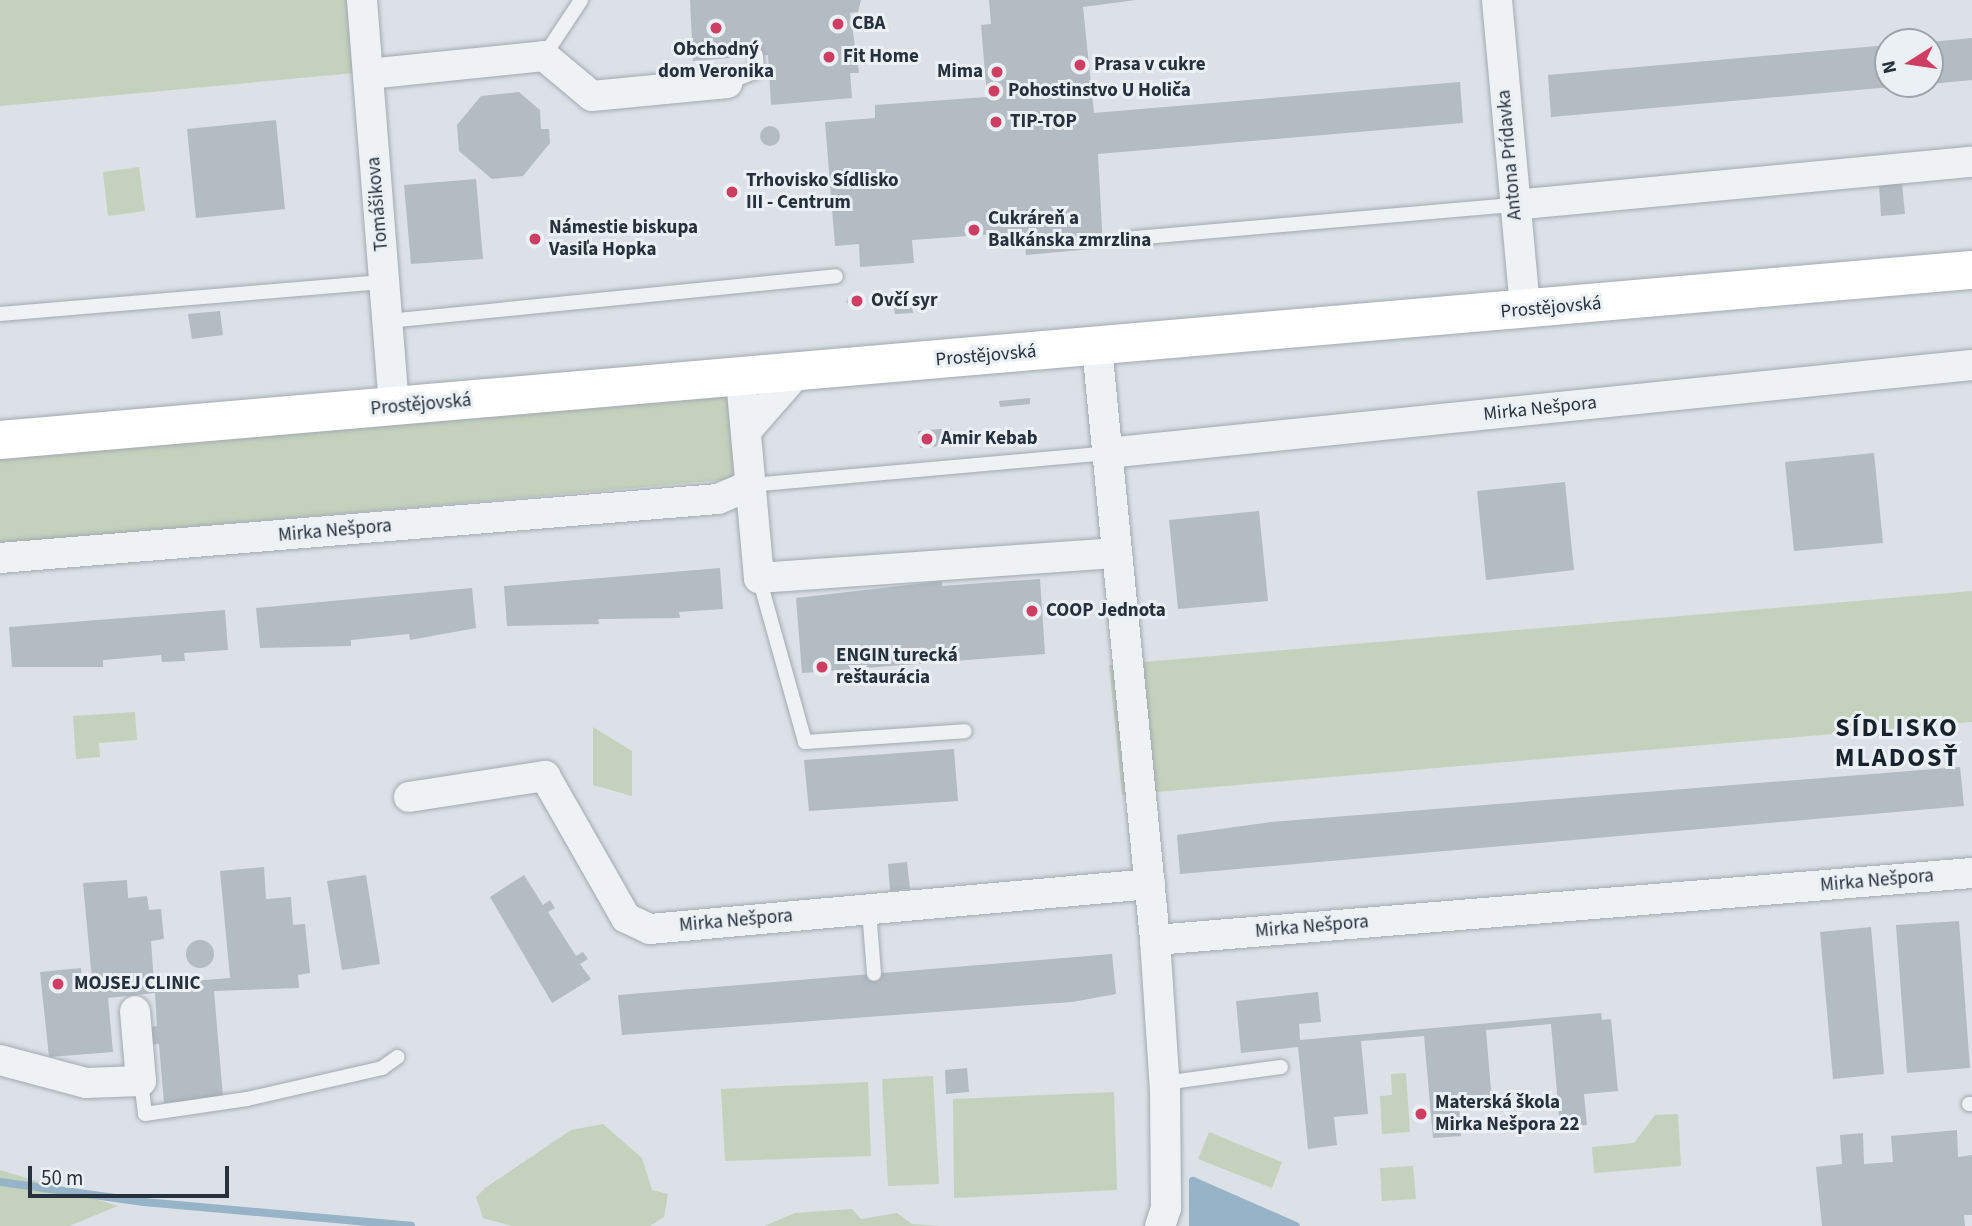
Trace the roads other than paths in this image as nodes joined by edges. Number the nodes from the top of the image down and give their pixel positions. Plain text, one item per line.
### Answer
1 (362, 0) edge
2 (582, 0) edge
3 (1497, 0) edge
4 (755, 55) dead end
5 (544, 56) junction
6 (368, 74) junction
7 (727, 83) joint
8 (1972, 162) edge
9 (1514, 205) junction
10 (1134, 238) dead end
11 (1972, 270) edge
12 (836, 276) dead end
13 (385, 282) junction
14 (1525, 310) junction
15 (0, 314) edge
16 (388, 321) junction
17 (1097, 347) junction
18 (1972, 365) edge
19 (795, 375) junction
20 (741, 380) junction
21 (394, 407) junction
22 (746, 431) junction
23 (0, 440) edge
24 (1107, 453) junction
25 (751, 485) junction
26 (1117, 553) junction
27 (0, 558) edge
28 (758, 578) junction
29 (965, 731) dead end
30 (409, 797) dead end
31 (1972, 873) edge
32 (1150, 884) junction
33 (869, 910) junction
34 (1155, 940) junction
35 (874, 974) dead end
36 (135, 1011) dead end
37 (398, 1056) dead end
38 (0, 1060) edge
39 (1281, 1066) dead end
40 (141, 1081) junction
41 (1164, 1083) junction
42 (1160, 1226) edge

1 - 6 street, Tomášikova
2 - 5 lane
3 - 9 street, Antona Prídavka
4 - 7 lane
5 - 6 street
5 - 7 street
6 - 13 street, Tomášikova
8 - 9 street
9 - 10 lane
9 - 14 street, Antona Prídavka
11 - 14 street, Prostějovská
12 - 16 lane
13 - 15 lane
13 - 16 street, Tomášikova
14 - 17 street, Prostějovská
16 - 21 street, Tomášikova
17 - 19 street, Prostějovská
17 - 24 street
18 - 24 street, Mirka Nešpora
19 - 20 street, Prostějovská
19 - 22 street
20 - 21 street, Prostějovská
20 - 22 street
21 - 23 street, Prostějovská
22 - 25 street
24 - 25 lane
24 - 26 street
25 - 27 street, Mirka Nešpora
25 - 28 street
26 - 28 street
26 - 32 street
28 - 29 lane
30 - 33 street, Mirka Nešpora
31 - 34 street, Mirka Nešpora
32 - 33 street, Mirka Nešpora
32 - 34 street
33 - 35 lane
34 - 41 street
36 - 40 street
37 - 40 lane
38 - 40 street
39 - 41 lane
41 - 42 street

